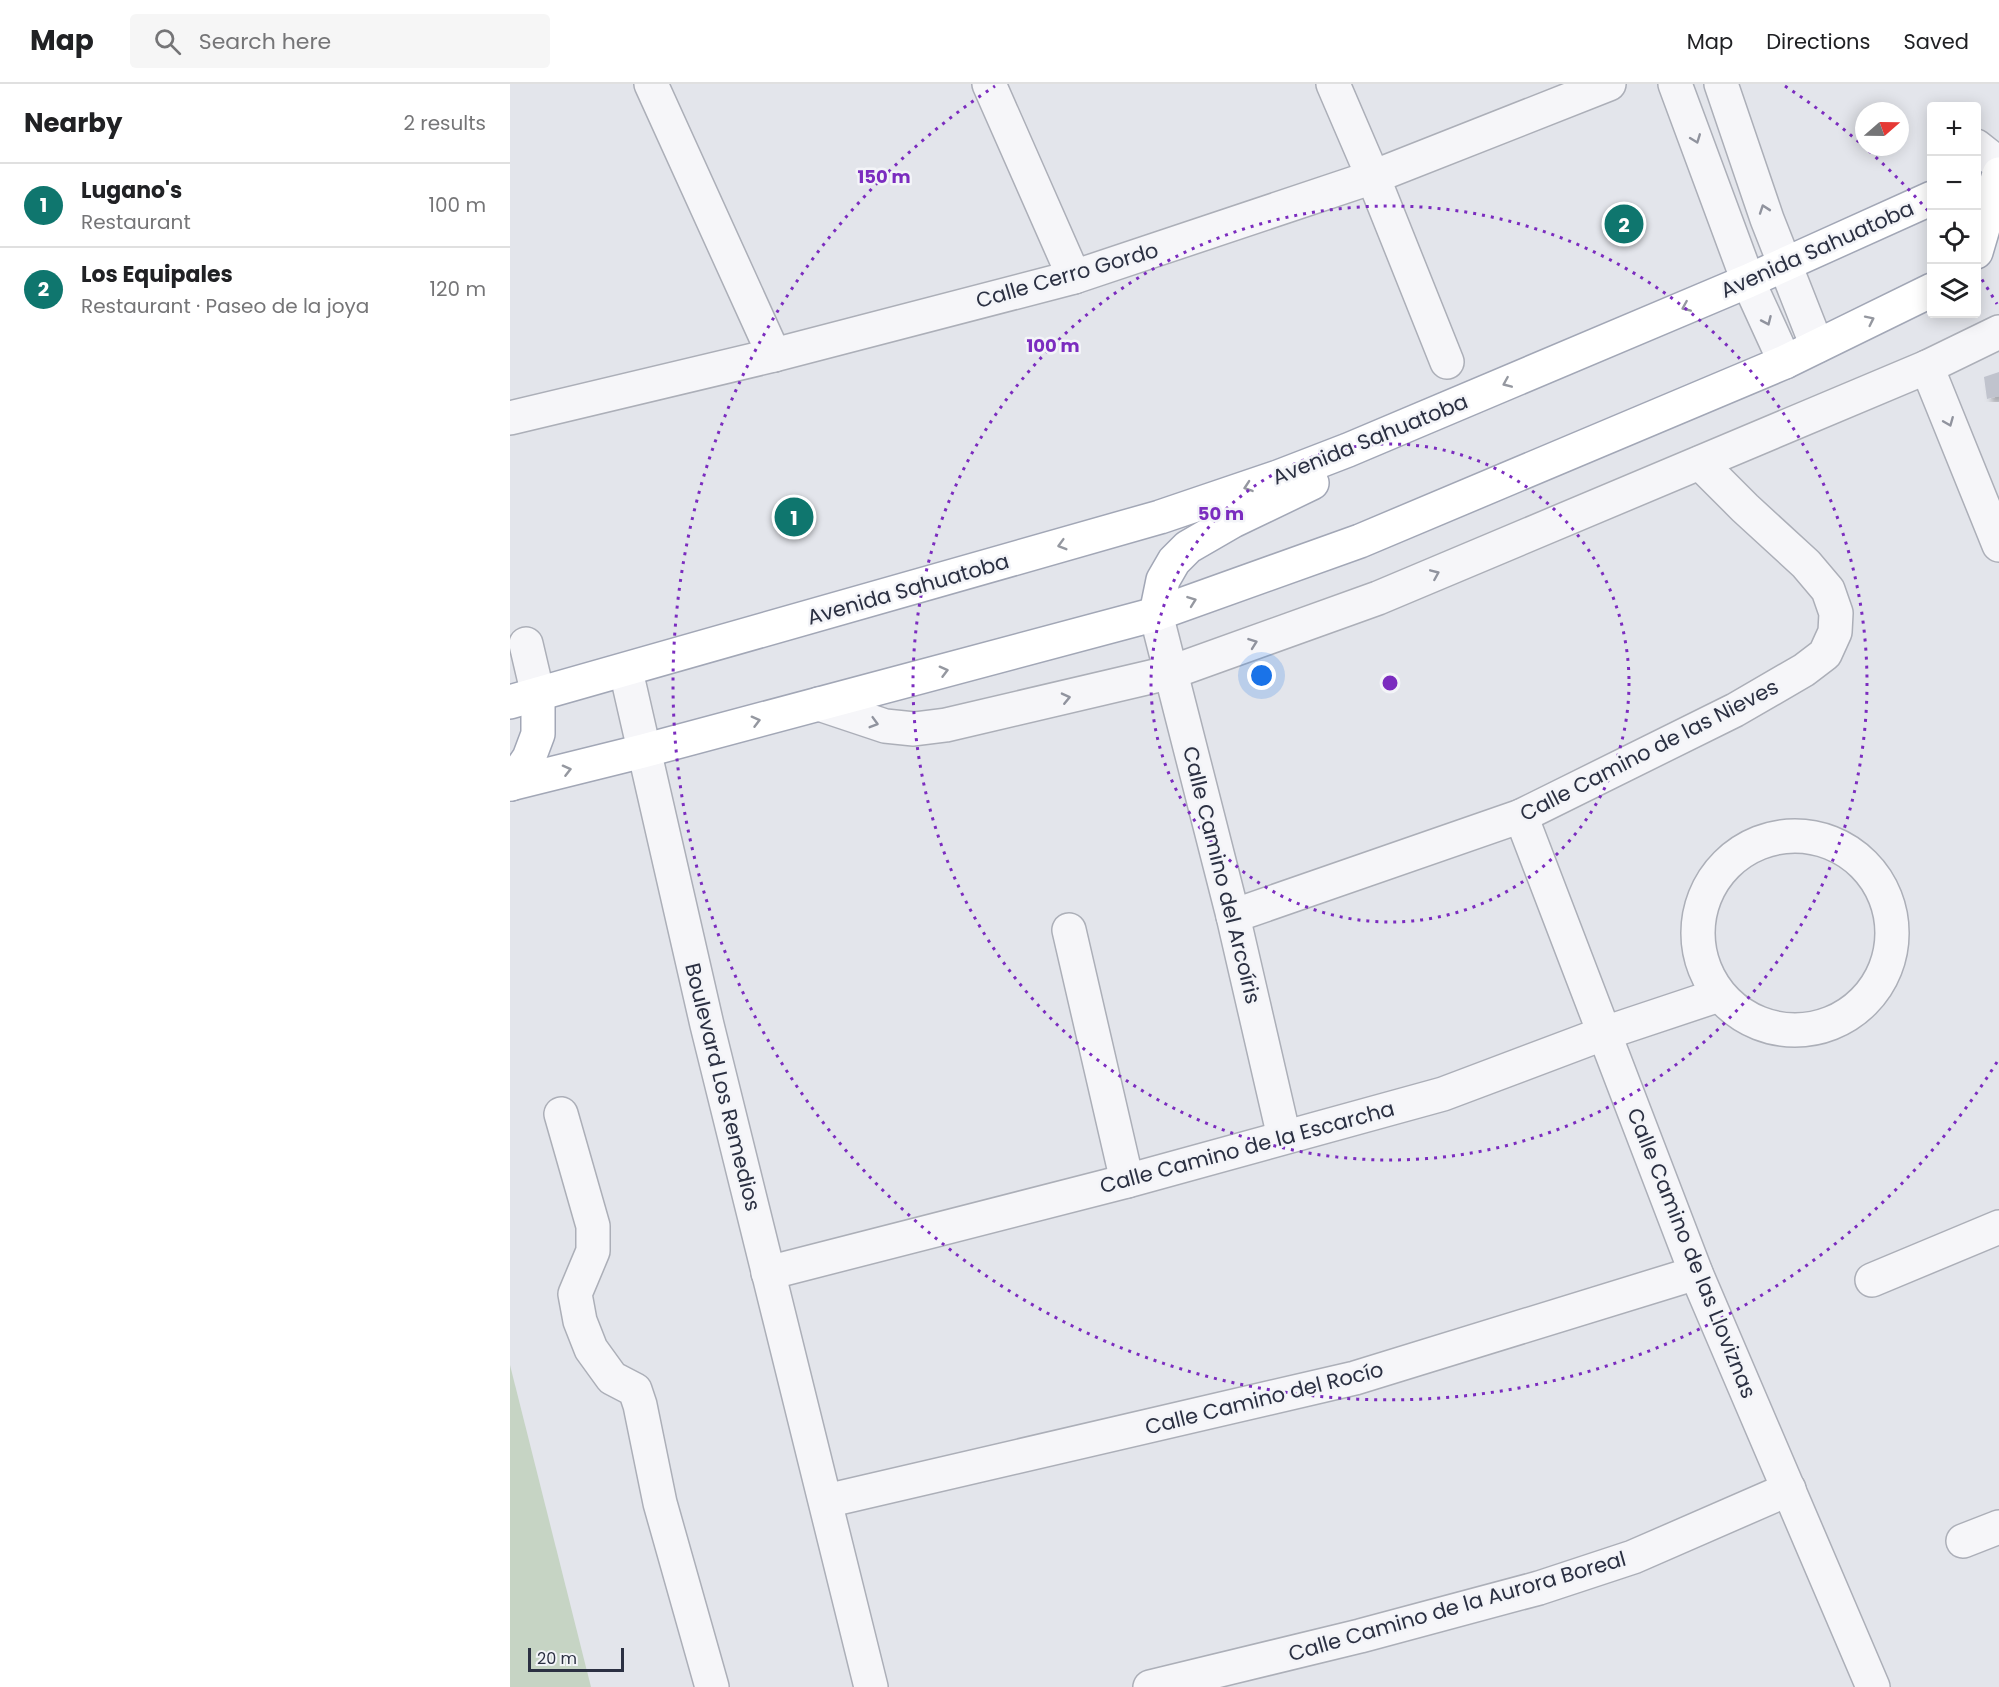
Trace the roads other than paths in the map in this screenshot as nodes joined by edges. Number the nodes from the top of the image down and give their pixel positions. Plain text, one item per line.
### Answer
1 (651, 84) edge
2 (989, 84) edge
3 (1333, 84) edge
4 (1609, 84) edge
5 (1675, 84) edge
6 (1721, 84) edge
7 (1981, 149) edge
8 (1999, 165) edge
9 (1999, 174) edge
10 (1981, 175) edge
11 (1373, 177) junction
12 (1927, 200) edge
13 (1981, 238) edge
14 (1999, 258) edge
15 (1785, 263) junction
16 (1981, 267) edge
17 (1074, 277) junction
18 (1748, 280) junction
19 (1927, 293) edge
20 (1999, 332) edge
21 (1817, 346) junction
22 (774, 355) junction
23 (1447, 362) dead end
24 (1785, 362) junction
25 (1927, 367) junction
26 (510, 418) edge
27 (1348, 450) junction
28 (1700, 463) junction
29 (1999, 545) edge
30 (1156, 614) junction
31 (526, 644) dead end
32 (626, 670) junction
33 (1172, 672) junction
34 (524, 699) edge
35 (819, 705) junction
36 (643, 751) junction
37 (510, 784) edge
38 (1521, 816) junction
39 (1233, 916) junction
40 (1069, 930) dead end
41 (1719, 995) junction
42 (1605, 1033) junction
43 (561, 1113) dead end
44 (1284, 1137) junction
45 (1127, 1180) junction
46 (1999, 1227) edge
47 (768, 1273) junction
48 (1696, 1273) junction
49 (1872, 1280) dead end
50 (1789, 1489) junction
51 (826, 1501) junction
52 (1999, 1527) edge
53 (1963, 1541) dead end
54 (712, 1687) edge
55 (871, 1687) edge
56 (1150, 1687) edge
57 (1873, 1687) edge

1 - 22 street
2 - 17 street
3 - 11 street
4 - 11 street, Calle Cerro Gordo
5 -> 18 street
15 -> 6 street
7 - 8 street
8 - 10 main road
9 - 13 main road
11 - 17 street, Calle Cerro Gordo
11 - 23 street
12 - 15 main road, Avenida Sahuatoba
14 - 16 main road
15 - 18 main road, Avenida Sahuatoba
15 - 21 street
17 - 22 street, Calle Cerro Gordo
18 -> 24 street
18 -> 27 main road, Avenida Sahuatoba
21 -> 19 main road
20 - 25 street
21 - 24 main road
22 - 26 street, Calle Cerro Gordo
30 -> 24 main road
25 - 28 street
25 -> 29 street
27 - 30 main road
27 -> 32 main road, Avenida Sahuatoba
33 -> 28 street
28 - 38 street, Calle Camino de las Nieves
30 - 33 street, Calle Camino del Arcoíris
35 -> 30 main road
31 - 34 street
32 - 34 main road, Avenida Sahuatoba
32 - 36 street, Boulevard Los Remedios
35 -> 33 street
33 - 39 street, Calle Camino del Arcoíris
34 - 37 main road
36 -> 35 main road
37 -> 36 main road
36 - 47 street, Boulevard Los Remedios
38 - 39 street, Calle Camino de las Nieves
38 - 42 street, Calle Camino de las Lloviznas
39 - 44 street, Calle Camino del Arcoíris
40 - 45 street
41 - 41 street
41 - 42 street, Calle Camino de la Escarcha
42 - 44 street, Calle Camino de la Escarcha
42 - 48 street, Calle Camino de las Lloviznas
43 - 54 street
44 - 45 street, Calle Camino de la Escarcha
45 - 47 street, Calle Camino de la Escarcha
46 - 49 street
47 - 51 street, Boulevard Los Remedios
48 - 50 street, Calle Camino de las Lloviznas
48 - 51 street, Calle Camino del Rocío
50 - 56 street, Calle Camino de la Aurora Boreal
50 - 57 street, Calle Camino de las Lloviznas
51 - 55 street, Boulevard Los Remedios
52 - 53 street

